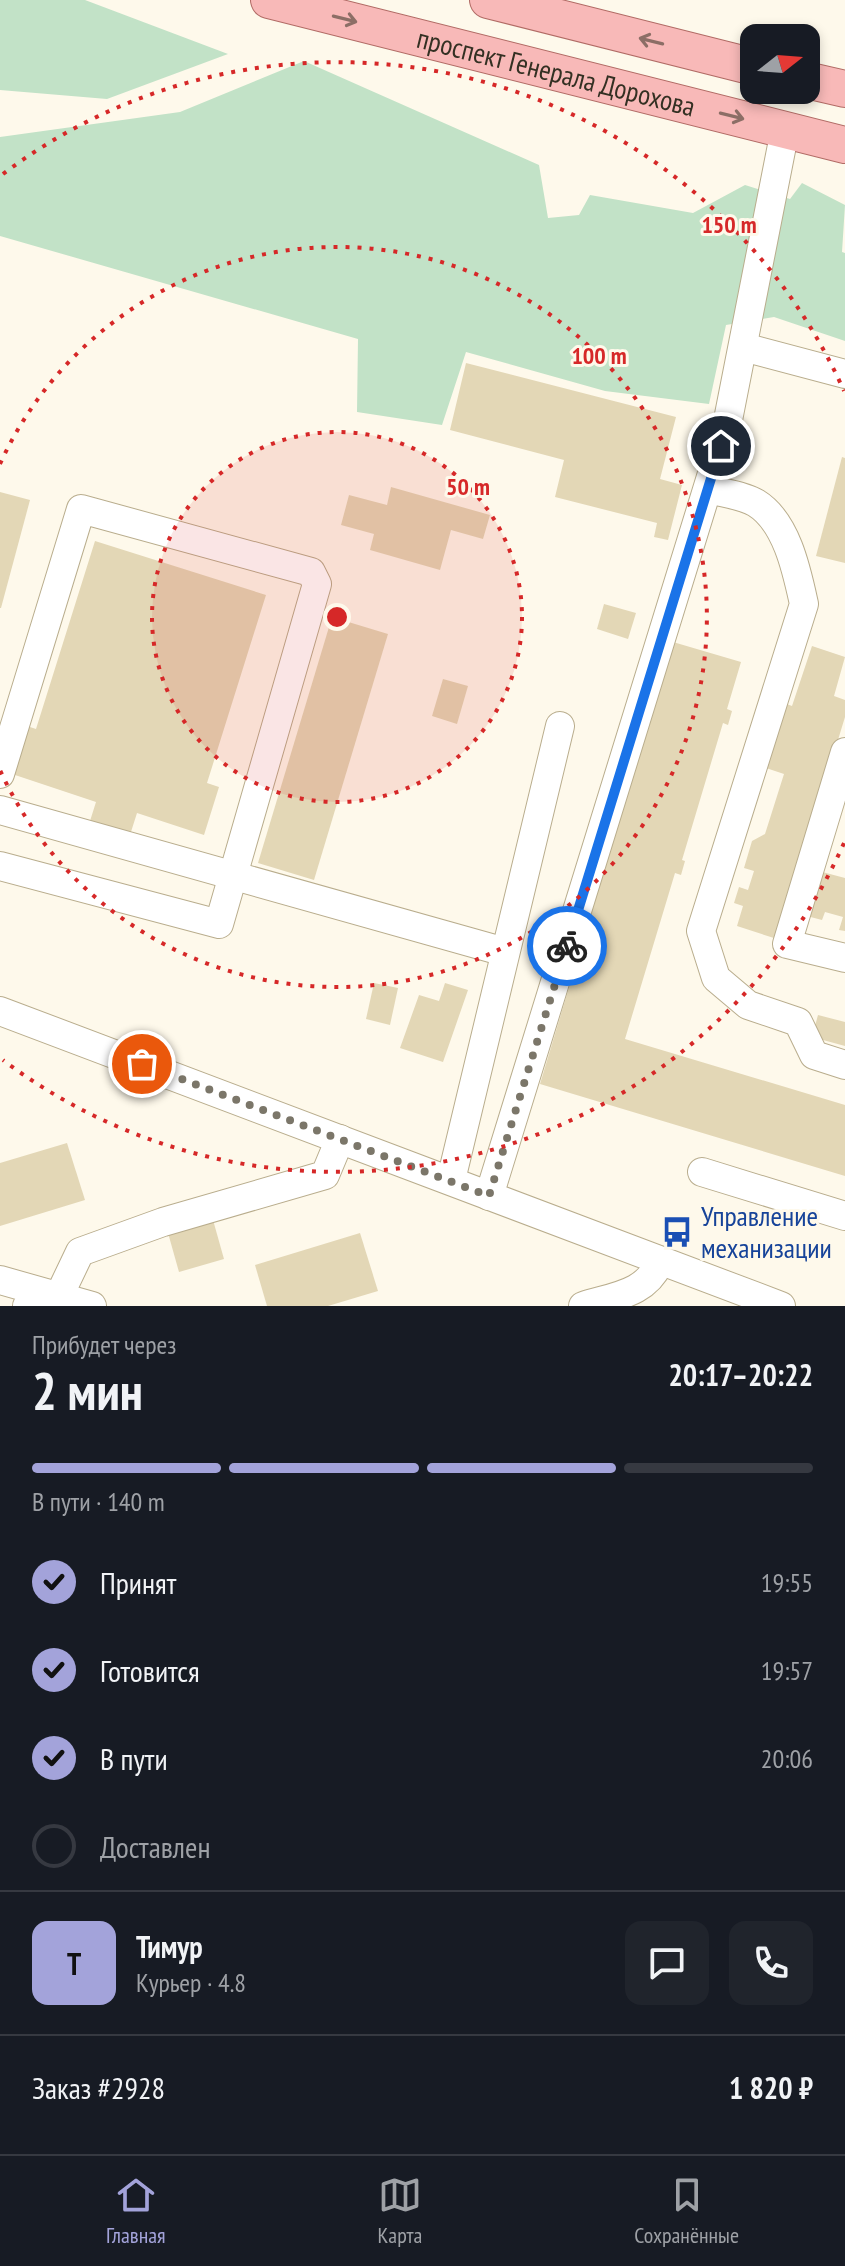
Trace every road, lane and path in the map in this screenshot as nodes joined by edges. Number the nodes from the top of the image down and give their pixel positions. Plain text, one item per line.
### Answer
1 (269, 0) edge
2 (488, 0) edge
3 (740, 63) edge
4 (820, 83) edge
5 (845, 89) edge
6 (785, 130) junction
7 (845, 145) edge
8 (743, 347) junction
9 (845, 374) edge
10 (708, 489) junction
11 (560, 726) dead end
12 (845, 752) edge
13 (0, 774) edge
14 (0, 810) edge
15 (0, 866) edge
16 (234, 876) junction
17 (505, 952) junction
18 (845, 958) edge
19 (0, 1011) edge
20 (845, 1065) edge
21 (340, 1139) junction
22 (702, 1172) dead end
23 (451, 1180) junction
24 (489, 1196) junction
25 (845, 1216) edge
26 (660, 1261) junction
27 (0, 1280) edge
28 (59, 1296) junction
29 (27, 1306) edge
30 (92, 1306) edge
31 (583, 1306) edge
32 (781, 1306) edge

1 -> 6 main road, проспект Генерала Дорохова
3 -> 2 main road, проспект Генерала Дорохова
4 - 5 main road
6 - 7 main road, проспект Генерала Дорохова
6 - 8 street
8 - 9 street
8 - 10 street
10 - 20 street
10 - 24 street
11 - 17 street
12 - 18 street
13 - 16 street
14 - 16 street
15 - 16 street
16 - 17 street
17 - 23 street
19 - 21 street
21 - 23 street
21 - 28 street
22 - 25 street
23 - 24 street
24 - 26 street
26 - 31 street
26 - 32 street
27 - 28 street
28 - 29 street
28 - 30 street

